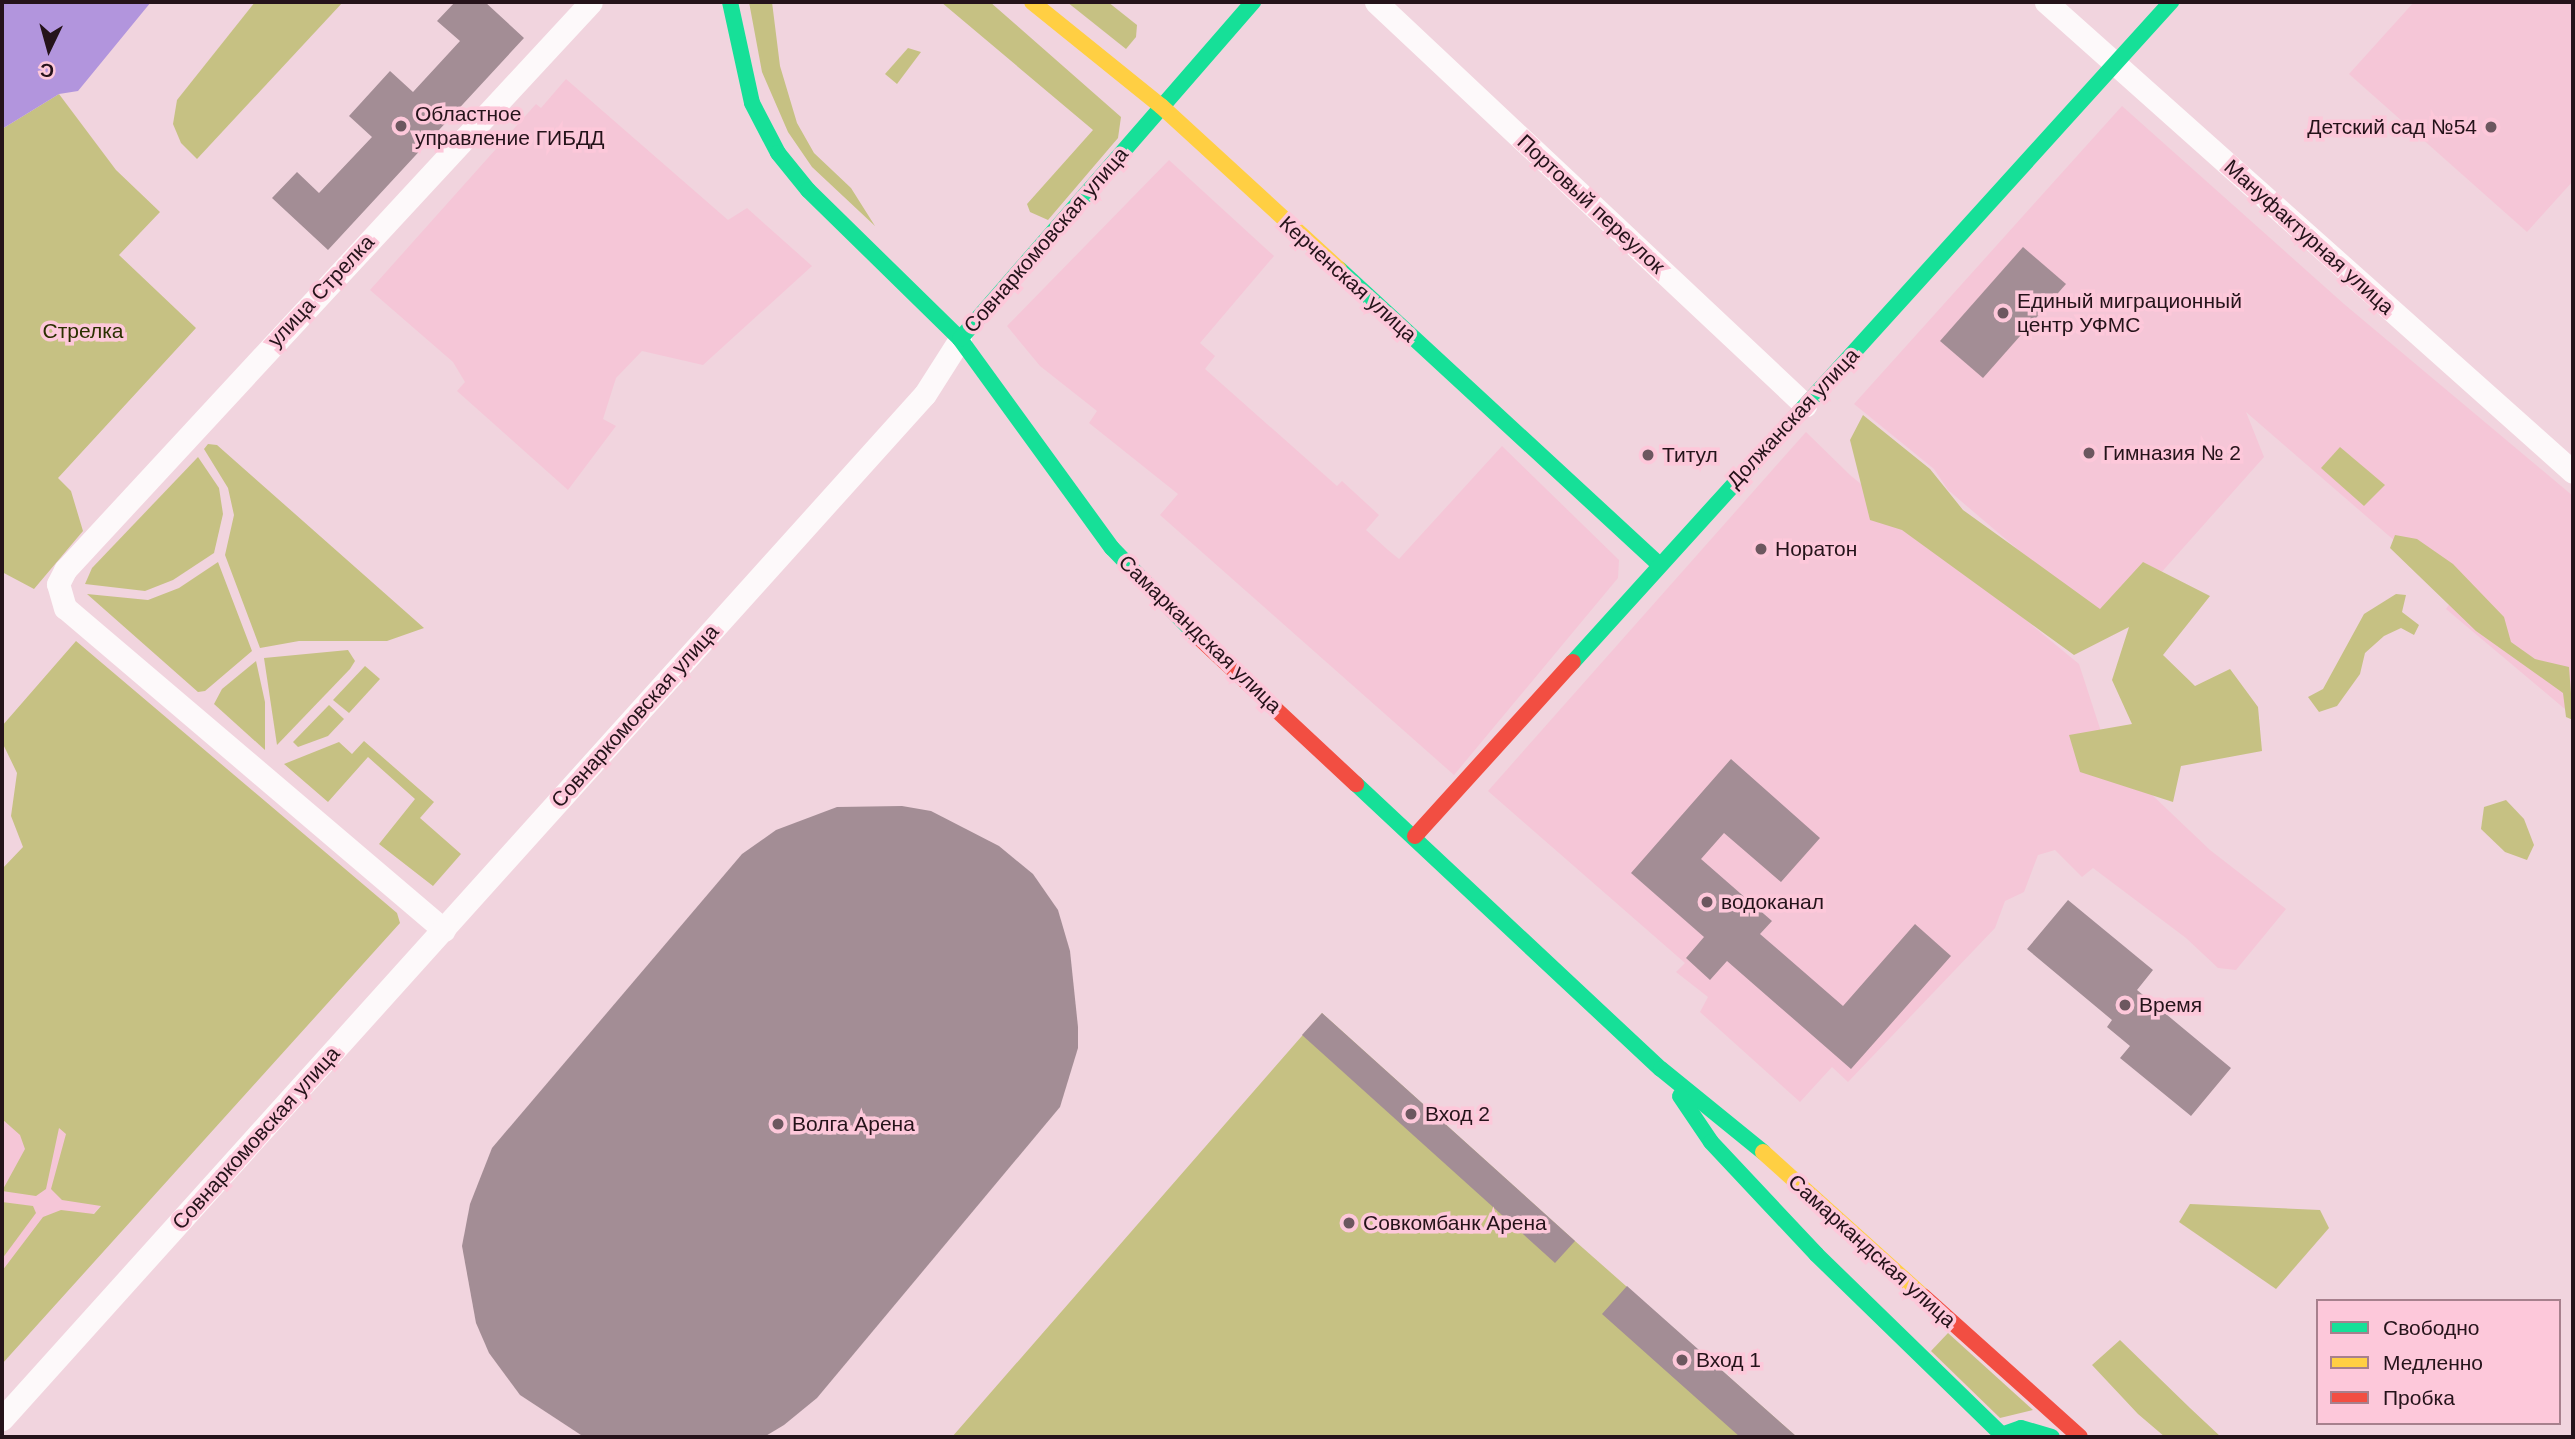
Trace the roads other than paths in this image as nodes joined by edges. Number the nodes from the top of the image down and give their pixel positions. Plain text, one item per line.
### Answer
1 (591, 2) edge
2 (730, 2) edge
3 (1032, 2) edge
4 (1253, 2) edge
5 (1376, 2) edge
6 (2046, 2) edge
7 (2171, 2) edge
8 (2115, 65) junction
9 (1161, 106) junction
10 (960, 340) junction
11 (1805, 405) junction
12 (2573, 472) edge
13 (1658, 563) junction
14 (1415, 836) junction
15 (444, 930) junction
16 (1661, 1069) junction
17 (2, 1419) edge
18 (2003, 1436) edge
19 (2052, 1437) edge
20 (2080, 1437) edge

1 - 15 street, улица Стрелка
2 - 10 main road, Самаркандская улица
3 - 9 main road, Керченская улица
4 - 9 main road, Совнаркомовская улица
5 - 11 street, Портовый переулок
6 - 8 street, Мануфактурная улица
7 - 8 main road, Должанская улица
8 - 11 main road, Должанская улица
8 - 12 street, Мануфактурная улица
9 - 10 main road, Совнаркомовская улица
9 - 13 main road, Керченская улица
10 - 14 main road, Самаркандская улица
10 - 15 street, Совнаркомовская улица
11 - 13 main road, Должанская улица
13 - 14 main road, Должанская улица
14 - 16 main road, Самаркандская улица
15 - 17 street, Совнаркомовская улица
16 - 18 main road, Самаркандская улица
16 - 20 main road, Самаркандская улица
18 - 19 main road

